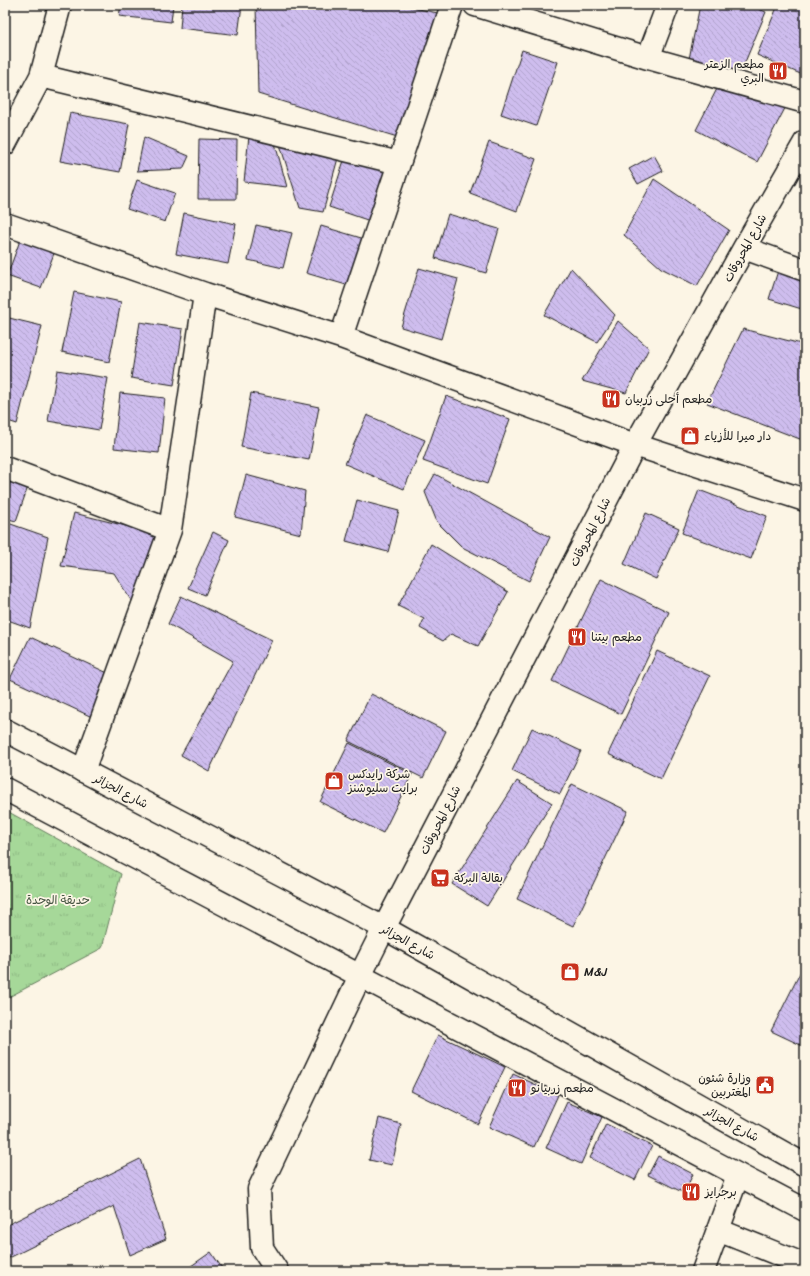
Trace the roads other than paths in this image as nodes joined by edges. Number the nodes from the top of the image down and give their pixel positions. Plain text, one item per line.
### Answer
1 (60, 5) edge
2 (452, 5) edge
3 (475, 5) edge
4 (668, 5) edge
5 (648, 58) junction
6 (41, 76) junction
7 (805, 102) edge
8 (805, 142) edge
9 (5, 144) edge
10 (399, 162) junction
11 (5, 224) edge
12 (744, 248) junction
13 (805, 270) edge
14 (205, 294) junction
15 (341, 337) junction
16 (635, 445) junction
17 (5, 468) edge
18 (805, 500) edge
19 (170, 530) junction
20 (5, 730) edge
21 (83, 771) junction
22 (5, 789) edge
23 (384, 928) junction
24 (360, 976) junction
25 (805, 1164) edge
26 (738, 1175) junction
27 (805, 1210) edge
28 (718, 1230) junction
29 (805, 1265) edge
30 (277, 1271) edge
31 (703, 1271) edge

1 - 6 street
2 - 10 street
3 - 5 street
4 - 5 street
5 - 7 street
6 - 9 street
6 - 10 street
8 - 12 street, شارع المحروقات
10 - 15 street
11 - 14 street
12 - 13 street
12 - 16 street, شارع المحروقات
14 - 15 street
14 - 19 street
15 - 16 street
16 - 18 street
16 - 23 street, شارع المحروقات
17 - 19 street
19 - 21 street
20 - 21 street, شارع الجزائر
21 - 23 street, شارع الجزائر
22 - 24 street
23 - 24 street, شارع المحروقات
23 - 25 street, شارع الجزائر
24 - 26 street
24 - 30 street, شارع المحروقات
26 - 27 street
26 - 28 street
28 - 29 street
28 - 31 street

